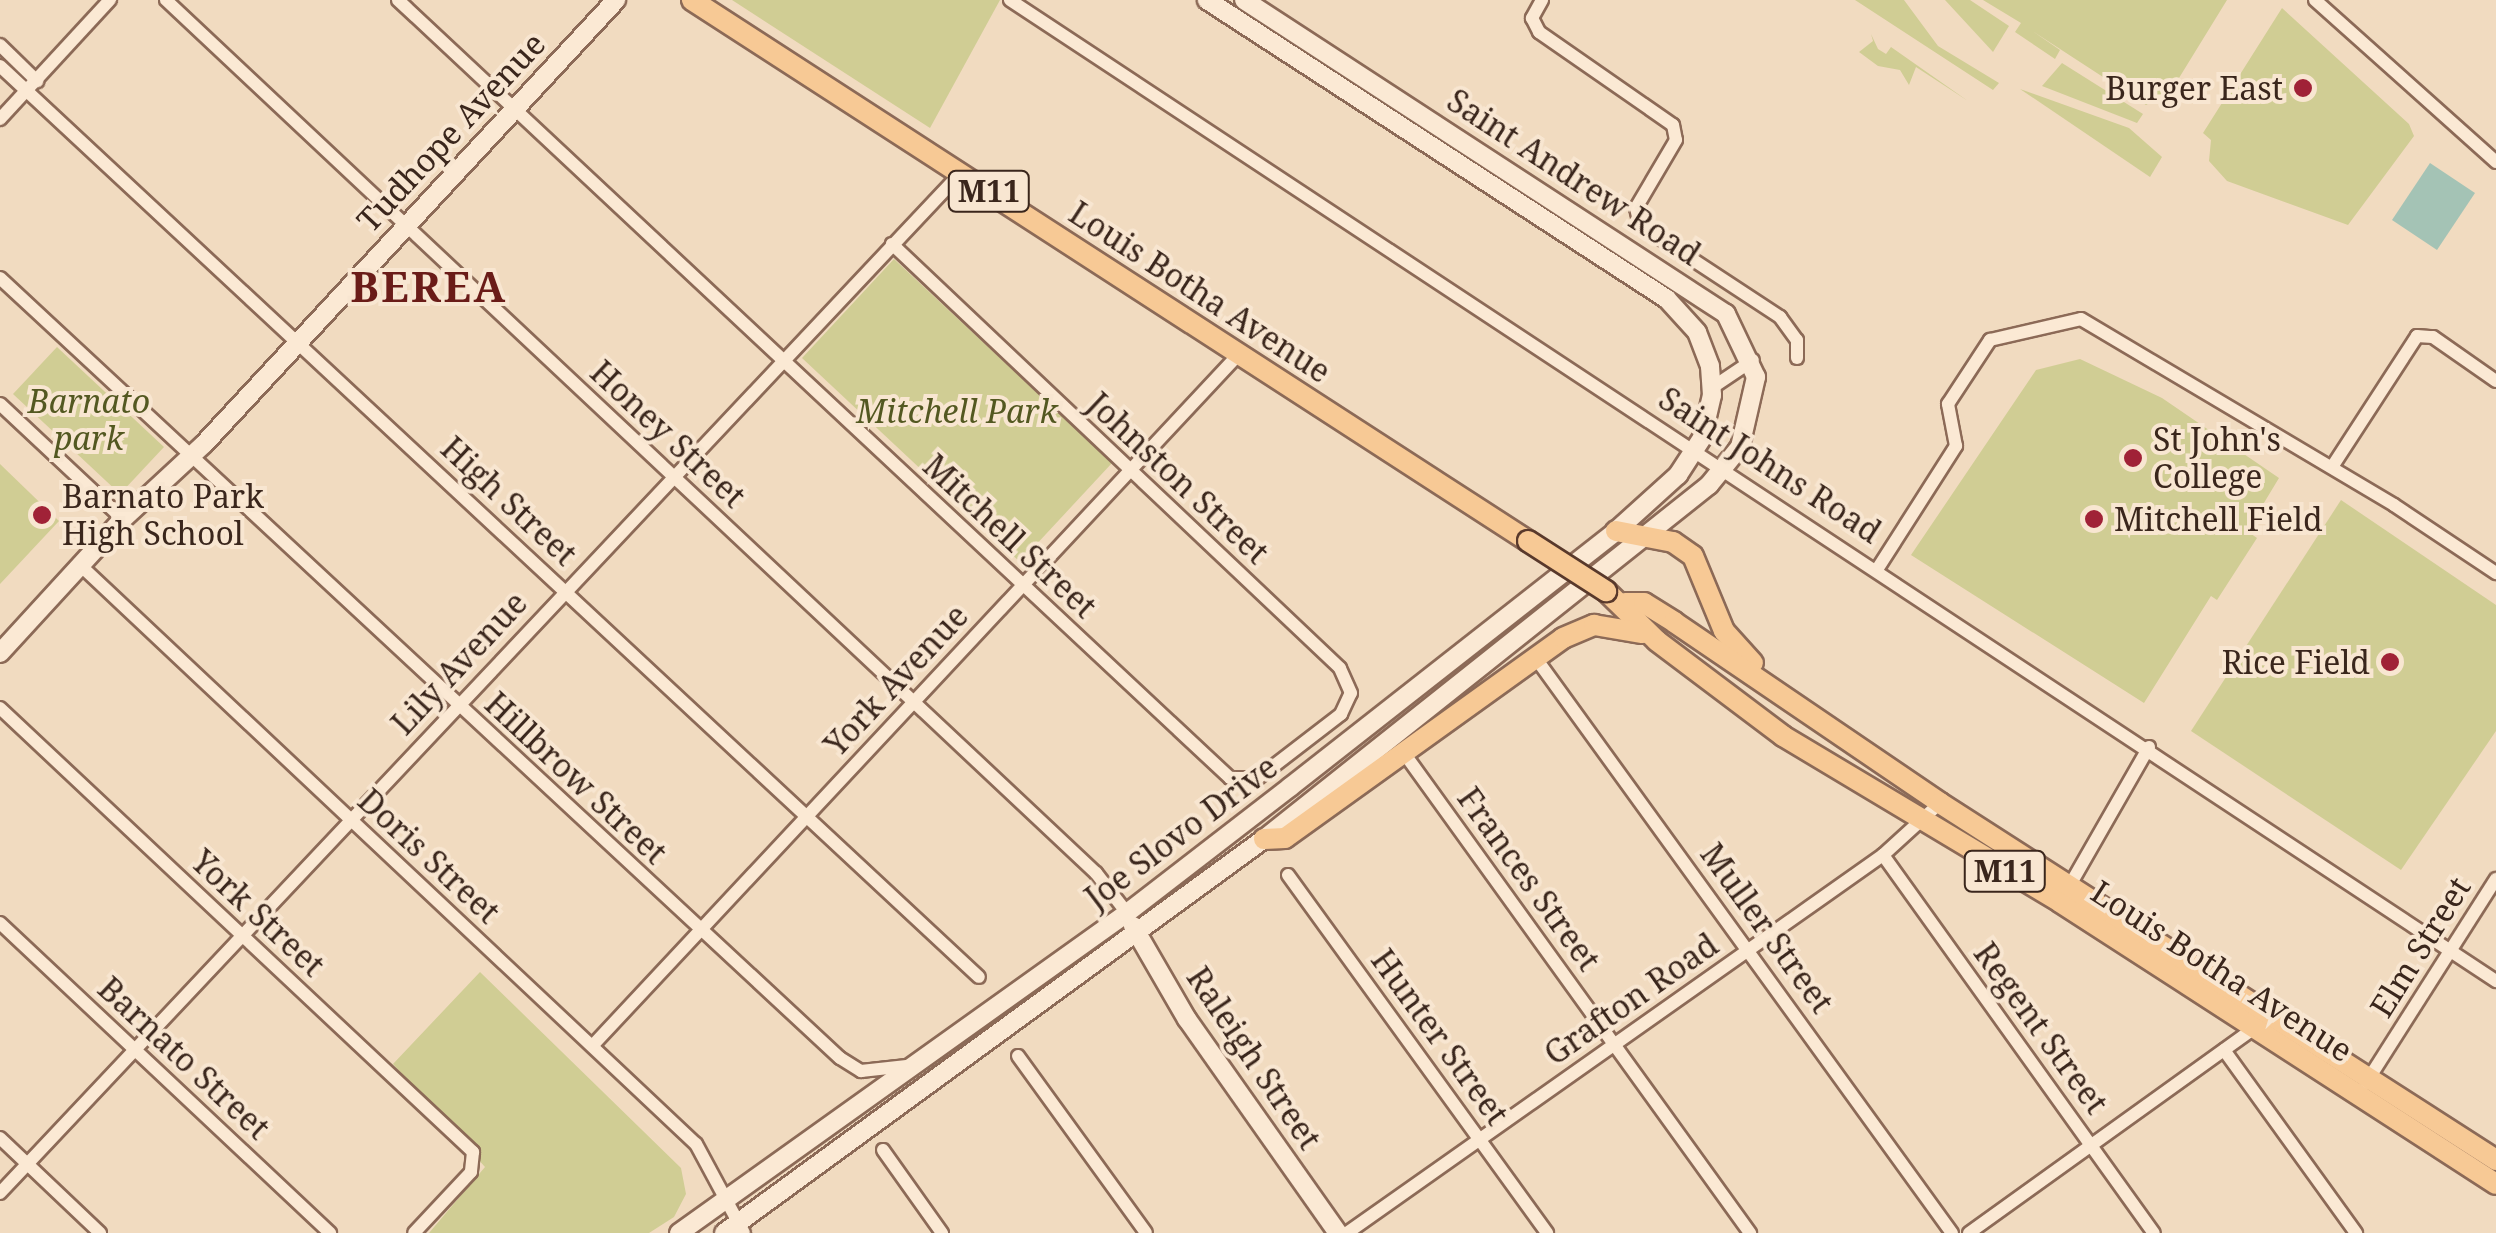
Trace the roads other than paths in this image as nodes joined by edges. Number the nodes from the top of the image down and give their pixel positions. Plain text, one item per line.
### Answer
1 (110, 0) edge
2 (166, 0) edge
3 (398, 0) edge
4 (616, 0) edge
5 (692, 0) edge
6 (1010, 0) edge
7 (1207, 0) edge
8 (1244, 0) edge
9 (1542, 0) edge
10 (2316, 0) edge
11 (0, 45) edge
12 (0, 66) edge
13 (32, 85) junction
14 (514, 110) junction
15 (0, 119) edge
16 (2496, 162) edge
17 (961, 173) junction
18 (406, 224) junction
19 (892, 244) junction
20 (0, 278) edge
21 (298, 338) junction
22 (1240, 354) junction
23 (1797, 358) dead end
24 (782, 360) junction
25 (1753, 360) junction
26 (2496, 382) edge
27 (1713, 387) junction
28 (0, 404) edge
29 (1696, 450) junction
30 (190, 457) junction
31 (2332, 467) junction
32 (1129, 470) junction
33 (1725, 471) junction
34 (672, 478) junction
35 (123, 519) junction
36 (1616, 531) junction
37 (1647, 536) junction
38 (80, 565) junction
39 (1878, 568) junction
40 (2496, 573) edge
41 (1022, 586) junction
42 (565, 592) junction
43 (1625, 603) junction
44 (1657, 641) junction
45 (0, 653) edge
46 (1535, 657) junction
47 (1340, 668) joint
48 (914, 702) junction
49 (456, 704) junction
50 (0, 708) edge
51 (1840, 733) junction
52 (2150, 747) junction
53 (1404, 753) junction
54 (1940, 803) junction
55 (806, 816) junction
56 (350, 821) junction
57 (1920, 824) junction
58 (1264, 839) junction
59 (1883, 854) junction
60 (1288, 875) dead end
61 (2496, 878) edge
62 (2070, 885) junction
63 (1127, 913) junction
64 (0, 923) edge
65 (698, 930) junction
66 (241, 934) junction
67 (1138, 935) junction
68 (1749, 950) junction
69 (2450, 952) junction
70 (980, 978) dead end
71 (2496, 982) edge
72 (2256, 1027) junction
73 (594, 1044) junction
74 (1614, 1044) junction
75 (135, 1050) junction
76 (2224, 1050) junction
77 (1018, 1056) dead end
78 (914, 1064) junction
79 (2371, 1076) junction
80 (2358, 1095) junction
81 (0, 1138) edge
82 (1480, 1138) junction
83 (2092, 1146) junction
84 (883, 1150) dead end
85 (2496, 1160) edge
86 (28, 1164) junction
87 (2496, 1184) edge
88 (0, 1194) edge
89 (726, 1199) junction
90 (735, 1230) edge
91 (100, 1233) edge
92 (330, 1233) edge
93 (414, 1233) edge
94 (678, 1233) edge
95 (942, 1233) edge
96 (1146, 1233) edge
97 (1338, 1233) edge
98 (1347, 1233) edge
99 (1547, 1233) edge
100 (1750, 1233) edge
101 (1952, 1233) edge
102 (1969, 1233) edge
103 (2154, 1233) edge
104 (2356, 1233) edge

1 - 13 street
2 - 18 street, Honey Street
3 - 14 street, Mitchell Street
4 - 14 main road, Tudhope Avenue
5 - 17 main road, Louis Botha Avenue / M11
6 - 29 street, Saint Johns Road
7 - 27 main road, Saint Andrew Road
8 - 25 main road, Saint Andrew Road
9 - 23 street
10 - 16 street
11 - 13 street
12 - 13 street, High Street
13 - 15 street
13 - 21 street, High Street
14 - 18 main road, Tudhope Avenue
14 - 24 street, Mitchell Street
17 - 19 street, Lily Avenue
17 - 22 main road, Louis Botha Avenue / M11
18 - 21 main road, Tudhope Avenue
18 - 34 street, Honey Street
19 - 24 street, Lily Avenue
19 - 32 street, Johnston Street
20 - 30 street, Hillbrow Street
21 - 30 main road, Tudhope Avenue
21 - 42 street, High Street
22 - 32 street, York Avenue
22 - 43 main road, Louis Botha Avenue / M11, bridge
24 - 34 street, Lily Avenue
24 - 41 street, Mitchell Street
25 - 27 street
25 - 33 main road
26 - 31 street
27 - 29 main road
28 - 35 street
29 - 33 street, Saint Johns Road
29 - 36 main road, Joe Slovo Drive
30 - 35 main road, Tudhope Avenue
30 - 49 street, Hillbrow Street
31 - 39 street
31 - 40 street
32 - 41 street, York Avenue
32 - 47 street, Johnston Street
33 - 37 main road, Joe Slovo Drive
33 - 39 street, Saint Johns Road
34 - 42 street, Lily Avenue
34 - 48 street, Honey Street
35 - 38 main road, Tudhope Avenue
36 - 37 main road
36 - 63 main road, Joe Slovo Drive
37 - 51 main road
37 - 58 main road, Joe Slovo Drive
38 - 45 main road, Tudhope Avenue
38 - 56 street, Doris Street
39 - 52 street, Saint Johns Road
41 - 47 street, Mitchell Street
41 - 48 street, York Avenue
42 - 49 street, Lily Avenue
42 - 55 street, High Street
43 - 44 main road, Louis Botha Avenue / M11
43 - 51 main road, Louis Botha Avenue / M11
44 - 46 main road
44 - 57 main road, Louis Botha Avenue / M11
46 - 53 main road
46 - 68 street, Muller Street
48 - 55 street, York Avenue
48 - 63 street, Honey Street
49 - 56 street, Lily Avenue
49 - 65 street, Hillbrow Street
50 - 66 street, York Street
51 - 54 main road, Louis Botha Avenue / M11
52 - 62 street
52 - 69 street, Saint Johns Road
53 - 58 main road
53 - 74 street, Frances Street
54 - 57 street, Grafton Road
54 - 62 main road, Louis Botha Avenue / M11
55 - 65 street, York Avenue
55 - 70 street, High Street
56 - 66 street, Lily Avenue
56 - 73 street, Doris Street
57 - 59 street, Grafton Road
57 - 72 main road, Louis Botha Avenue / M11
58 - 67 main road, Joe Slovo Drive
59 - 68 street, Grafton Road
59 - 83 street, Regent Street
60 - 82 street, Hunter Street
61 - 69 street, Elm Street
62 - 79 main road, Louis Botha Avenue / M11
63 - 67 main road, Raleigh Street
63 - 78 main road, Joe Slovo Drive
64 - 75 street, Barnato Street
65 - 73 street, York Avenue
65 - 78 street, Hillbrow Street
66 - 75 street, Lily Avenue
66 - 93 street, York Street
67 - 90 main road, Joe Slovo Drive
67 - 97 main road, Raleigh Street
68 - 74 street, Grafton Road
68 - 101 street, Muller Street
69 - 71 street, Saint Johns Road
69 - 79 street, Elm Street
72 - 76 street
72 - 80 main road, Louis Botha Avenue / M11
73 - 89 street, Doris Street
74 - 82 street, Grafton Road
74 - 100 street, Frances Street
75 - 86 street, Lily Avenue
75 - 92 street, Barnato Street
76 - 83 street
76 - 104 street
77 - 96 street
78 - 89 main road, Joe Slovo Drive
79 - 80 street, Elm Street
79 - 85 main road, Louis Botha Avenue / M11
80 - 87 main road, Louis Botha Avenue / M11
81 - 86 street
82 - 98 street, Grafton Road
82 - 99 street, Hunter Street
83 - 102 street
83 - 103 street, Regent Street
84 - 95 street
86 - 88 street, Lily Avenue
86 - 91 street
89 - 90 street, Doris Street
89 - 94 main road, Joe Slovo Drive

